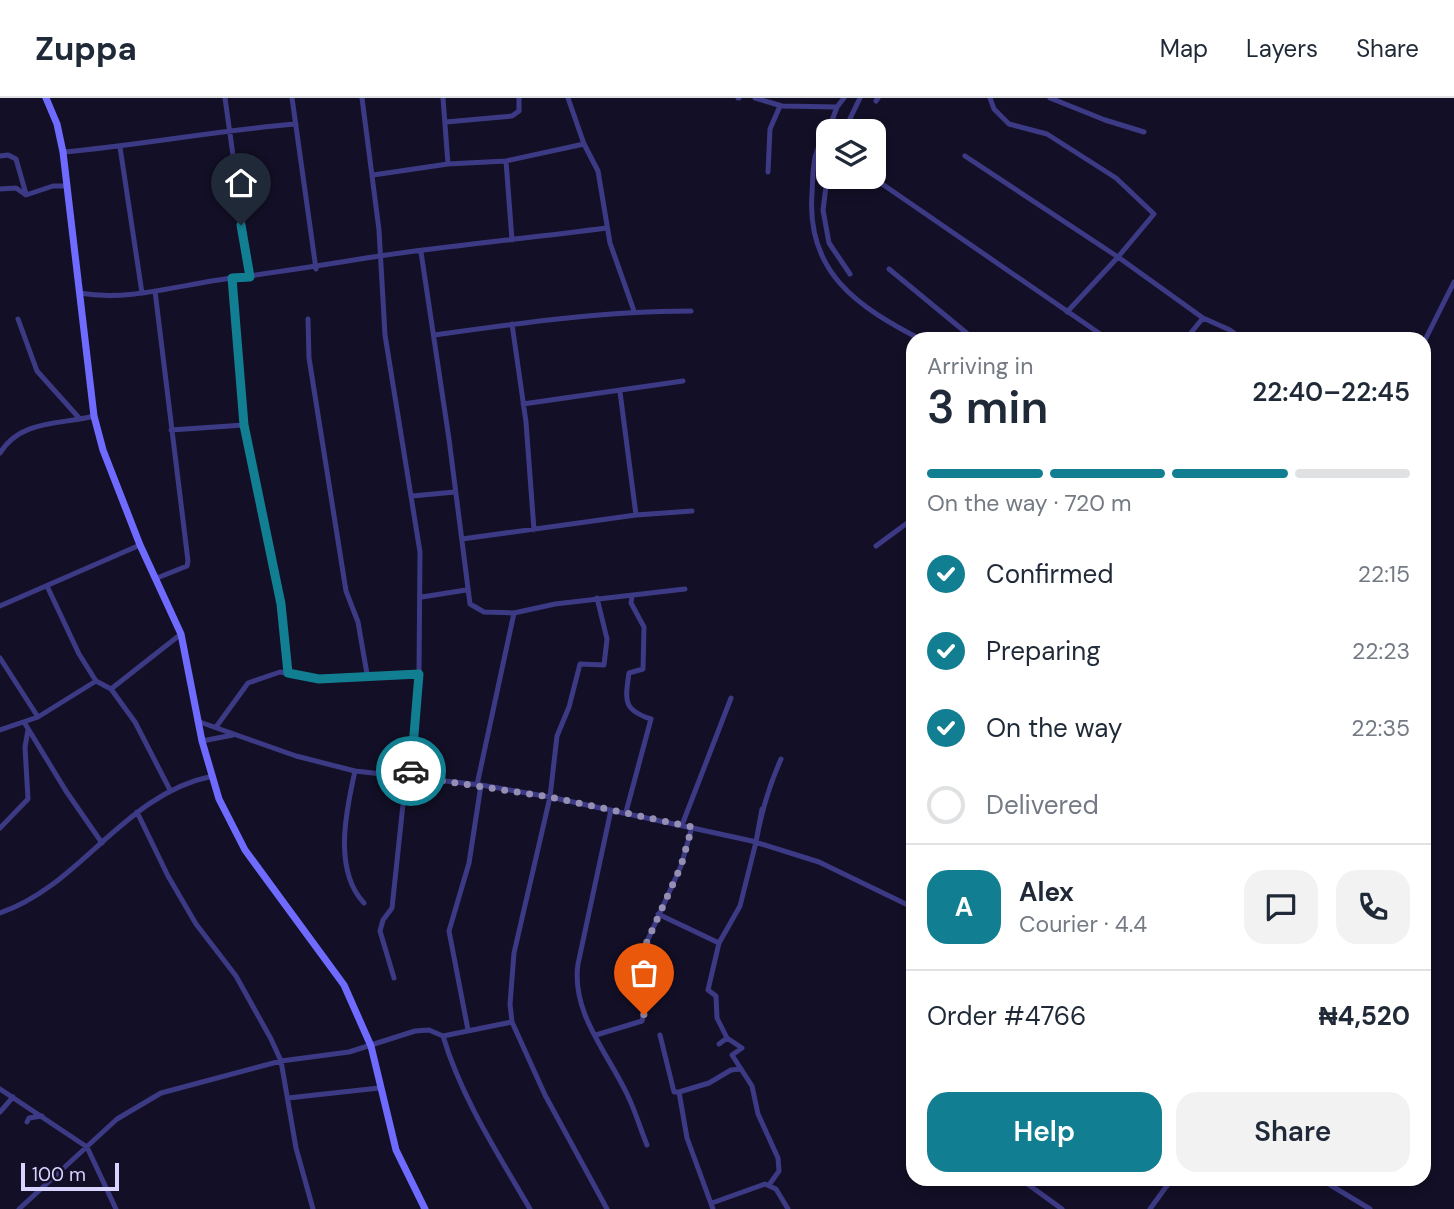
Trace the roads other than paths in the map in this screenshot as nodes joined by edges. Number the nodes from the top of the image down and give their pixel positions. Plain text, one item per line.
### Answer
1 (46, 98) edge
2 (225, 98) edge
3 (292, 98) edge
4 (362, 98) edge
5 (443, 98) edge
6 (519, 98) edge
7 (568, 98) edge
8 (755, 98) edge
9 (844, 98) edge
10 (860, 98) edge
11 (990, 98) edge
12 (1050, 98) edge
13 (780, 106) junction
14 (837, 107) junction
15 (833, 119) edge
16 (850, 119) edge
17 (446, 122) junction
18 (296, 124) junction
19 (229, 129) junction
20 (1144, 132) dead end
21 (584, 144) junction
22 (120, 147) junction
23 (63, 152) junction
24 (0, 156) edge
25 (965, 156) dead end
26 (816, 159) edge
27 (506, 161) junction
28 (448, 164) junction
29 (768, 172) dead end
30 (373, 175) junction
31 (67, 186) junction
32 (886, 187) edge
33 (0, 189) edge
34 (826, 189) edge
35 (26, 195) junction
36 (606, 228) junction
37 (512, 240) junction
38 (421, 252) junction
39 (380, 256) junction
40 (1118, 257) junction
41 (316, 269) junction
42 (889, 269) dead end
43 (850, 274) dead end
44 (250, 277) junction
45 (232, 278) junction
46 (1454, 282) edge
47 (155, 291) junction
48 (142, 292) junction
49 (79, 293) junction
50 (634, 311) junction
51 (691, 311) dead end
52 (1067, 312) junction
53 (1203, 318) junction
54 (18, 319) dead end
55 (308, 319) dead end
56 (512, 324) junction
57 (909, 332) edge
58 (965, 332) edge
59 (1098, 332) edge
60 (1192, 332) edge
61 (1232, 332) edge
62 (1429, 332) edge
63 (434, 335) junction
64 (683, 381) dead end
65 (620, 392) junction
66 (523, 404) junction
67 (94, 416) junction
68 (80, 419) junction
69 (244, 425) junction
70 (171, 430) junction
71 (0, 453) edge
72 (455, 492) junction
73 (412, 496) junction
74 (692, 511) dead end
75 (636, 515) junction
76 (906, 524) edge
77 (534, 530) junction
78 (462, 540) junction
79 (140, 545) junction
80 (876, 546) dead end
81 (157, 578) junction
82 (47, 586) junction
83 (685, 589) dead end
84 (466, 590) junction
85 (632, 596) junction
86 (422, 597) junction
87 (597, 598) junction
88 (0, 606) edge
89 (514, 612) junction
90 (181, 634) junction
91 (0, 658) edge
92 (288, 673) junction
93 (367, 674) junction
94 (419, 674) junction
95 (96, 681) junction
96 (111, 689) junction
97 (731, 698) dead end
98 (38, 717) junction
99 (197, 721) junction
100 (24, 722) junction
101 (216, 727) junction
102 (0, 730) edge
103 (28, 730) junction
104 (233, 735) junction
105 (202, 741) junction
106 (781, 760) dead end
107 (355, 771) junction
108 (213, 776) junction
109 (408, 776) junction
110 (479, 785) junction
111 (170, 790) junction
112 (550, 797) junction
113 (611, 810) junction
114 (137, 812) junction
115 (626, 812) junction
116 (682, 825) junction
117 (692, 827) junction
118 (0, 828) edge
119 (756, 842) junction
120 (102, 843) junction
121 (364, 903) dead end
122 (906, 904) edge
123 (0, 913) edge
124 (658, 914) junction
125 (719, 943) junction
126 (394, 978) dead end
127 (512, 1023) junction
128 (468, 1030) junction
129 (596, 1035) junction
130 (660, 1035) dead end
131 (443, 1036) junction
132 (727, 1038) junction
133 (719, 1044) dead end
134 (371, 1046) junction
135 (281, 1062) junction
136 (741, 1069) junction
137 (379, 1088) junction
138 (0, 1089) edge
139 (679, 1093) junction
140 (13, 1097) junction
141 (288, 1098) junction
142 (0, 1112) edge
143 (42, 1115) junction
144 (27, 1122) dead end
145 (647, 1145) dead end
146 (87, 1147) junction
147 (769, 1185) junction
148 (1032, 1186) edge
149 (1167, 1186) edge
150 (1332, 1186) edge
151 (712, 1206) edge
152 (19, 1209) edge
153 (116, 1209) edge
154 (313, 1209) edge
155 (425, 1209) edge
156 (530, 1209) edge
157 (607, 1209) edge
158 (788, 1209) edge
159 (1062, 1209) edge
160 (1150, 1209) edge
161 (1370, 1209) edge

1 - 23 street
2 - 19 street
3 - 18 street
4 - 30 street
5 - 17 street
6 - 17 street
7 - 21 street
8 - 13 street
9 - 14 street
10 - 16 street
11 - 40 street
12 - 20 street
13 - 14 street
13 - 29 street
14 - 15 street
17 - 28 street
18 - 19 street
18 - 41 street
19 - 22 street
19 - 44 street
21 - 27 street
21 - 36 street
22 - 23 street
22 - 48 street
23 - 31 street
24 - 35 street
25 - 40 street
26 - 57 street
27 - 28 street
27 - 37 street
28 - 30 street
30 - 39 street
31 - 35 street
31 - 49 street
32 - 52 street
33 - 35 street
34 - 43 street
36 - 37 street
36 - 50 street
37 - 38 street
38 - 39 street
38 - 63 street
39 - 41 street
39 - 73 street
40 - 52 street
40 - 53 street
41 - 44 street
42 - 58 street
44 - 45 street
45 - 47 street
45 - 69 street
46 - 62 street
47 - 48 street
47 - 70 street
48 - 49 street
49 - 67 street
50 - 51 street
50 - 56 street
52 - 59 street
53 - 60 street
53 - 61 street
54 - 68 street
55 - 93 street
56 - 63 street
56 - 66 street
63 - 72 street
64 - 65 street
65 - 66 street
65 - 75 street
66 - 77 street
67 - 68 street
67 - 79 street
68 - 71 street
69 - 70 street
69 - 92 street
70 - 81 street
72 - 73 street
72 - 78 street
73 - 86 street
74 - 75 street
75 - 77 street
76 - 80 street
77 - 78 street
78 - 84 street
79 - 81 street
79 - 82 street
81 - 90 street
82 - 88 street
82 - 95 street
83 - 85 street
84 - 86 street
84 - 89 street
85 - 87 street
85 - 115 street
86 - 94 street
87 - 89 street
87 - 112 street
89 - 110 street
90 - 96 street
90 - 99 street
91 - 98 street
92 - 93 street
92 - 101 street
93 - 94 street
94 - 109 street
95 - 96 street
95 - 98 street
96 - 111 street
97 - 116 street
98 - 100 street
99 - 101 street
99 - 105 street
100 - 102 street
100 - 103 street
101 - 104 street
103 - 118 street
103 - 120 street
104 - 105 street
104 - 107 street
105 - 108 street
106 - 119 street
107 - 109 street
107 - 121 street
108 - 111 street
108 - 134 street
109 - 110 street
109 - 126 street
110 - 112 street
110 - 128 street
111 - 114 street
112 - 113 street
112 - 127 street
113 - 115 street
113 - 129 street
114 - 120 street
114 - 135 street
115 - 116 street
116 - 117 street
117 - 119 street
117 - 124 street
119 - 122 street
119 - 125 street
120 - 123 street
124 - 125 street
124 - 129 street
125 - 132 street
127 - 128 street
127 - 157 street
128 - 131 street
129 - 145 street
130 - 139 street
131 - 134 street
131 - 156 street
132 - 133 street
132 - 136 street
134 - 135 street
134 - 137 street
135 - 141 street
135 - 146 street
136 - 139 street
136 - 147 street
137 - 141 street
137 - 155 street
138 - 140 street
139 - 151 street
140 - 142 street
140 - 143 street
141 - 154 street
143 - 144 street
143 - 146 street
146 - 152 street
146 - 153 street
147 - 151 street
147 - 158 street
148 - 159 street
149 - 160 street
150 - 161 street

